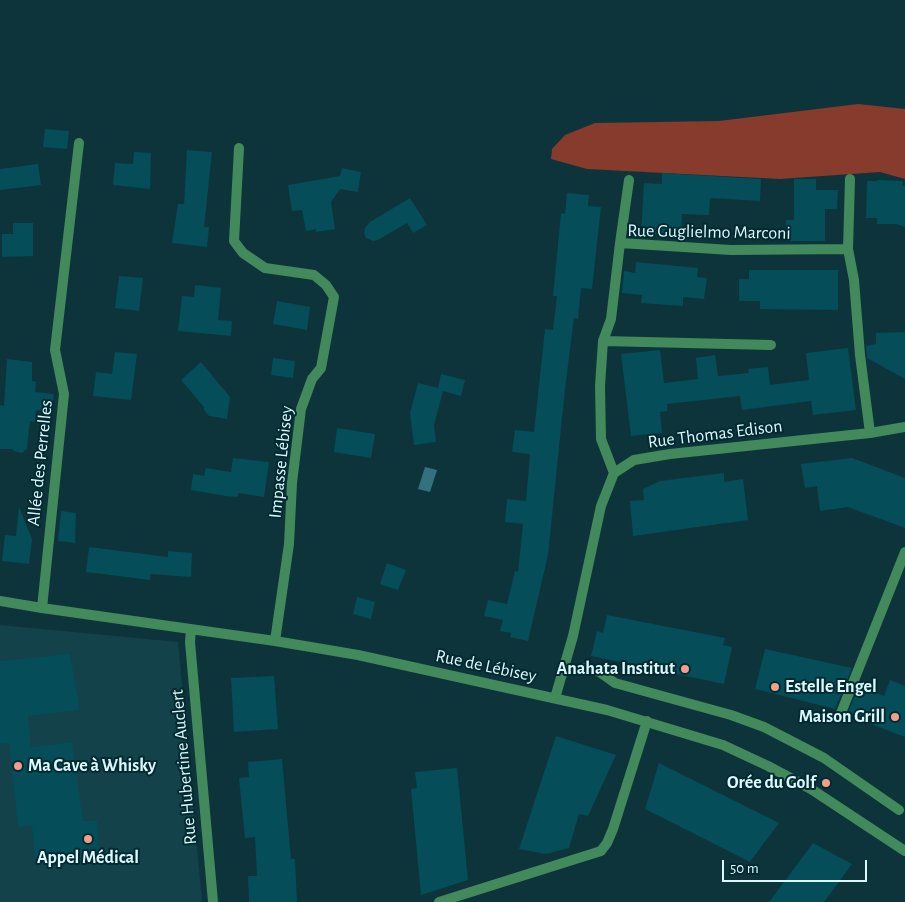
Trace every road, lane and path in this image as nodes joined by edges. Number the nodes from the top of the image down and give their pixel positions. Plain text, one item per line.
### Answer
1 (78, 143) dead end
2 (239, 148) dead end
3 (850, 179) dead end
4 (629, 180) dead end
5 (620, 243) junction
6 (848, 249) junction
7 (603, 342) junction
8 (771, 345) dead end
9 (905, 427) edge
10 (870, 433) junction
11 (614, 473) junction
12 (905, 552) edge
13 (0, 601) edge
14 (29, 606) junction
15 (0, 608) edge
16 (42, 608) junction
17 (191, 629) junction
18 (275, 641) junction
19 (584, 668) dead end
20 (555, 698) junction
21 (841, 713) dead end
22 (647, 721) junction
23 (899, 810) dead end
24 (905, 850) edge
25 (213, 902) edge
26 (439, 902) edge

1 - 16 street, Allée des Perrelles
2 - 18 street, Impasse Lébisey
3 - 6 street
4 - 5 street
5 - 6 street, Rue Guglielmo Marconi
5 - 7 street, Rue Guglielmo Marconi
6 - 10 street
7 - 8 street
7 - 11 street, Rue Guglielmo Marconi
9 - 10 street, Rue Thomas Edison
10 - 11 street, Rue Thomas Edison
11 - 20 street
12 - 21 street
13 - 14 street, Rue de Lébisey
14 - 15 street, Rue de Lébisey
14 - 16 street, Rue de Lébisey
16 - 17 street, Rue de Lébisey
17 - 18 street, Rue de Lébisey
17 - 25 street, Rue Hubertine Auclert
18 - 20 street, Rue de Lébisey
19 - 23 street
20 - 22 street, Rue de Lébisey
22 - 24 street, Rue de Lébisey
22 - 26 street

